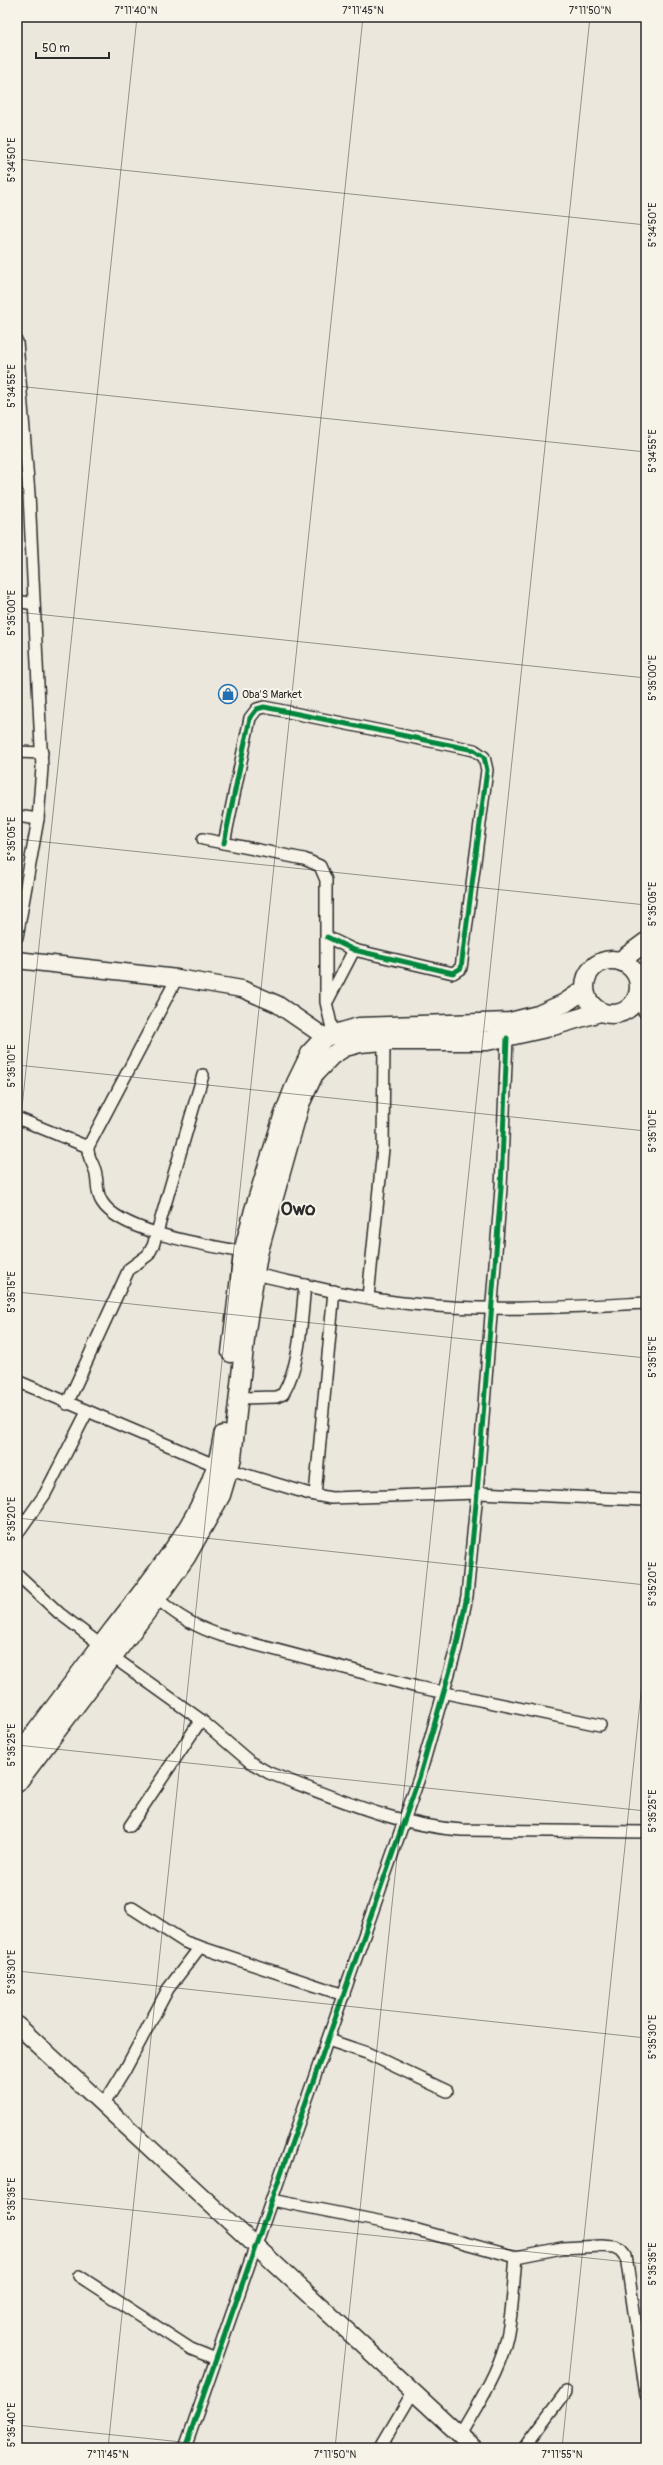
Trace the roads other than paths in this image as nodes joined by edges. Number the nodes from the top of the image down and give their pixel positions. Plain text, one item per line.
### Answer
1 (17, 342) edge
2 (17, 490) edge
3 (29, 494) junction
4 (17, 601) edge
5 (34, 604) junction
6 (17, 752) edge
7 (42, 753) junction
8 (17, 816) edge
9 (38, 820) junction
10 (203, 839) dead end
11 (224, 843) junction
12 (17, 937) edge
13 (327, 938) junction
14 (646, 942) edge
15 (354, 950) junction
16 (17, 960) edge
17 (620, 961) junction
18 (641, 970) edge
19 (177, 978) junction
20 (584, 990) junction
21 (326, 1002) junction
22 (640, 1006) edge
23 (600, 1012) junction
24 (329, 1035) junction
25 (507, 1038) junction
26 (384, 1041) junction
27 (203, 1075) dead end
28 (17, 1118) edge
29 (88, 1147) junction
30 (257, 1228) junction
31 (157, 1233) junction
32 (243, 1252) junction
33 (254, 1274) junction
34 (305, 1285) junction
35 (334, 1291) junction
36 (368, 1298) junction
37 (646, 1303) edge
38 (492, 1308) junction
39 (17, 1381) edge
40 (239, 1398) junction
41 (67, 1404) junction
42 (86, 1412) junction
43 (223, 1468) junction
44 (478, 1493) junction
45 (314, 1495) junction
46 (646, 1500) edge
47 (17, 1534) edge
48 (17, 1574) edge
49 (157, 1598) junction
50 (107, 1651) junction
51 (445, 1692) junction
52 (201, 1720) junction
53 (600, 1725) dead end
54 (17, 1757) edge
55 (17, 1783) edge
56 (404, 1820) junction
57 (130, 1826) dead end
58 (646, 1832) edge
59 (132, 1908) dead end
60 (200, 1947) junction
61 (344, 1995) junction
62 (17, 2025) edge
63 (328, 2040) junction
64 (447, 2091) dead end
65 (104, 2104) junction
66 (272, 2200) junction
67 (254, 2246) junction
68 (516, 2257) junction
69 (79, 2276) dead end
70 (216, 2359) junction
71 (413, 2392) junction
72 (566, 2392) dead end
73 (646, 2396) edge
74 (460, 2435) junction
75 (184, 2448) edge
76 (380, 2448) edge
77 (474, 2448) edge
78 (524, 2448) edge

1 - 3 street
2 - 3 street
3 - 5 street
4 - 5 street
5 - 7 street
6 - 7 street
7 - 9 street
8 - 9 street
9 - 12 street
10 - 11 street
11 - 13 street
11 - 15 street
13 - 15 street
13 - 21 street
14 - 17 main road
15 - 21 street
16 - 19 street
17 - 18 main road
17 - 20 main road
18 - 22 main road
19 - 24 street
19 - 29 street
20 - 23 main road
20 - 24 main road
21 - 24 street
22 - 23 main road
23 - 25 main road
24 - 30 main road
25 - 26 main road
25 - 38 street
26 - 30 main road
26 - 36 street
27 - 31 street
28 - 29 street
29 - 31 street
30 - 32 main road
30 - 33 main road
31 - 32 street
31 - 41 street
32 - 43 main road
33 - 34 street
33 - 40 main road
34 - 35 street
34 - 40 street
35 - 36 street
35 - 45 street
36 - 38 street
37 - 38 street
38 - 44 street
39 - 41 street
40 - 43 main road
41 - 42 street
42 - 43 street
42 - 47 street
43 - 45 street
43 - 49 main road
43 - 50 main road
44 - 45 street
44 - 46 street
44 - 51 street
48 - 50 street
49 - 50 main road
49 - 51 street
50 - 52 street
50 - 54 main road
50 - 55 main road
51 - 53 street
51 - 56 street
52 - 56 street
52 - 57 street
56 - 58 street
56 - 61 street
59 - 60 street
60 - 61 street
60 - 65 street
61 - 63 street
62 - 65 street
63 - 64 street
63 - 66 street
65 - 67 street
66 - 67 street
66 - 68 street
67 - 70 street
67 - 71 street
68 - 73 street
68 - 74 street
69 - 70 street
70 - 75 street
71 - 74 street
71 - 76 street
72 - 78 street
74 - 77 street

